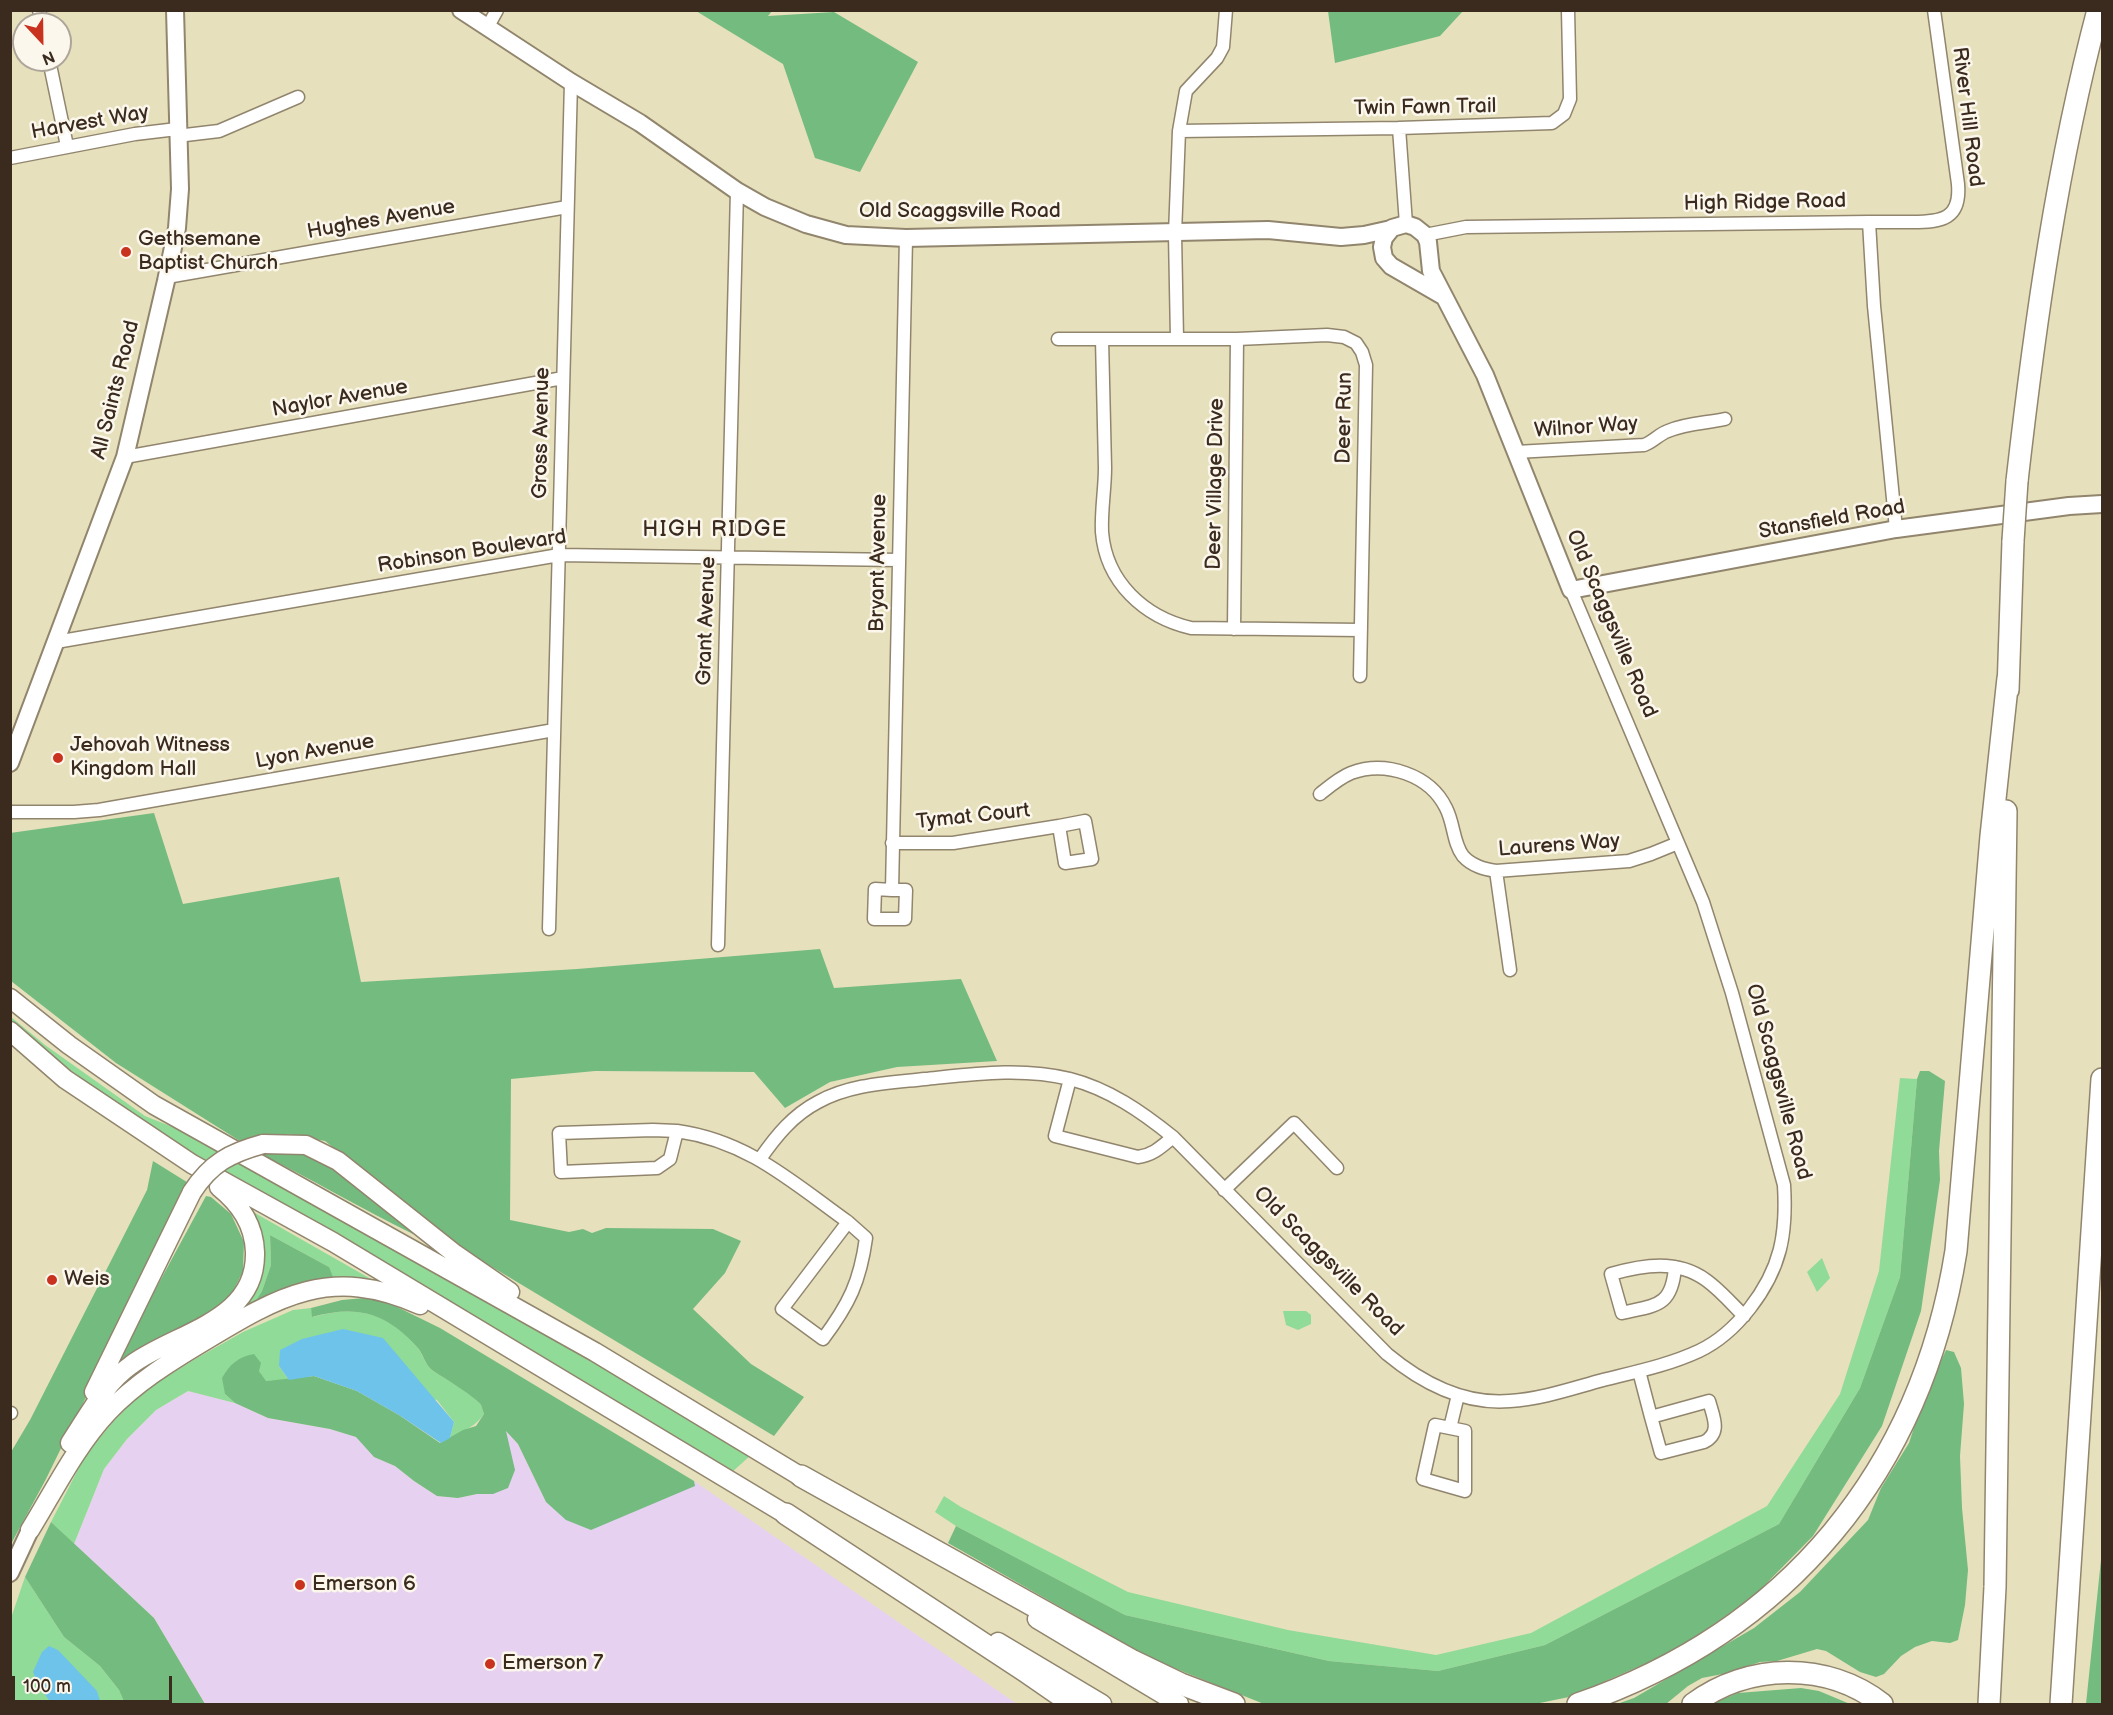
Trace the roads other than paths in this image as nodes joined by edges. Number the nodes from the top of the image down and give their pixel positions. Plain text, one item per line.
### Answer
1 (175, 10) edge
2 (461, 10) edge
3 (497, 10) edge
4 (1226, 10) edge
5 (1568, 10) edge
6 (1934, 10) edge
7 (2098, 10) edge
8 (487, 28) junction
9 (52, 72) edge
10 (571, 82) junction
11 (298, 97) dead end
12 (1400, 128) junction
13 (1179, 131) junction
14 (177, 133) junction
15 (67, 146) junction
16 (10, 158) edge
17 (737, 191) junction
18 (567, 207) junction
19 (1869, 222) junction
20 (1399, 227) junction
21 (1175, 234) junction
22 (1341, 237) junction
23 (906, 238) junction
24 (1426, 243) junction
25 (1384, 258) junction
26 (1398, 270) junction
27 (167, 277) junction
28 (1443, 296) junction
29 (1058, 339) dead end
30 (1102, 339) junction
31 (1177, 339) junction
32 (1237, 339) junction
33 (563, 378) junction
34 (1725, 419) dead end
35 (1516, 452) junction
36 (125, 457) junction
37 (2103, 504) edge
38 (1896, 530) junction
39 (559, 555) junction
40 (728, 557) junction
41 (899, 560) junction
42 (1572, 590) junction
43 (1234, 629) junction
44 (1361, 630) junction
45 (56, 642) junction
46 (1360, 676) dead end
47 (2008, 678) junction
48 (554, 730) junction
49 (10, 763) edge
50 (1320, 794) dead end
51 (10, 812) edge
52 (1059, 826) dead end
53 (892, 843) junction
54 (1678, 843) junction
55 (1496, 871) junction
56 (891, 890) dead end
57 (549, 929) dead end
58 (718, 945) dead end
59 (1510, 970) dead end
60 (10, 999) edge
61 (10, 1031) edge
62 (1070, 1079) junction
63 (2103, 1079) edge
64 (677, 1131) junction
65 (1173, 1137) junction
66 (760, 1159) junction
67 (192, 1164) junction
68 (1337, 1168) dead end
69 (1224, 1190) junction
70 (848, 1222) junction
71 (1675, 1267) junction
72 (1744, 1316) junction
73 (595, 1352) junction
74 (1639, 1371) junction
75 (577, 1388) junction
76 (1458, 1395) junction
77 (1651, 1417) junction
78 (1450, 1428) junction
79 (69, 1443) junction
80 (801, 1476) junction
81 (786, 1514) junction
82 (30, 1530) junction
83 (10, 1572) edge
84 (1073, 1704) edge
85 (1102, 1704) edge
86 (1179, 1704) edge
87 (1234, 1704) edge
88 (1578, 1704) edge
89 (1693, 1704) edge
90 (1882, 1704) edge
91 (1989, 1704) edge
92 (2061, 1704) edge

1 - 14 street, All Saints Road
2 - 8 street, Old Scaggsville Road
3 - 8 street
4 - 13 street
5 - 12 street, Twin Fawn Trail
6 - 19 street, River Hill Road
7 - 47 highway, bridge
8 - 10 street, Old Scaggsville Road
9 - 15 street
10 - 17 street, Old Scaggsville Road
10 - 18 street, Gross Avenue
11 - 14 street, Harvest Way
12 - 13 street, Twin Fawn Trail
12 - 20 street
13 - 21 street
14 - 15 street, Harvest Way
14 - 27 street, All Saints Road
15 - 16 street, Harvest Way
17 - 23 street, Old Scaggsville Road
17 - 40 street, Grant Avenue
18 - 27 street, Hughes Avenue
18 - 33 street, Gross Avenue
19 - 24 street, High Ridge Road
19 - 38 street, High Ridge Road
20 - 22 street, Old Scaggsville Road
20 - 24 street
20 - 25 street
21 - 22 street, Old Scaggsville Road
21 - 23 street, Old Scaggsville Road
21 - 31 street
22 - 25 street, Old Scaggsville Road
23 - 41 street, Bryant Avenue
24 - 26 street
24 - 28 street, Old Scaggsville Road
25 - 26 street
26 - 28 street, Old Scaggsville Road
27 - 36 street, All Saints Road
28 - 35 street, Old Scaggsville Road
29 - 30 street, Deer Run
30 - 31 street, Deer Run
30 - 43 street
31 - 32 street, Deer Run
32 - 43 street, Deer Village Drive
32 - 44 street, Deer Run
33 - 36 street, Naylor Avenue
33 - 39 street, Gross Avenue
34 - 35 street, Wilnor Way
35 - 42 street, Old Scaggsville Road
36 - 45 street, All Saints Road
37 - 38 street, Stansfield Road
38 - 42 street, Stansfield Road
39 - 40 street, Robinson Boulevard
39 - 45 street, Robinson Boulevard
39 - 48 street, Gross Avenue
40 - 41 street, Robinson Boulevard
40 - 58 street, Grant Avenue
41 - 53 street, Bryant Avenue
42 - 54 street, Old Scaggsville Road
43 - 44 street
44 - 46 street, Deer Run
45 - 49 street, All Saints Road
47 - 88 highway
47 - 91 highway
48 - 51 street, Lyon Avenue
48 - 57 street, Gross Avenue
50 - 55 street, Laurens Way
52 - 53 street, Tymat Court
53 - 56 street, Bryant Avenue
54 - 55 street, Laurens Way
54 - 72 street, Old Scaggsville Road
55 - 59 street
60 - 73 main road
61 - 67 main road
62 - 65 street, Old Scaggsville Road
62 - 65 street
62 - 66 street, Old Scaggsville Road
63 - 92 highway
64 - 64 street
64 - 66 street
65 - 69 street, Old Scaggsville Road
66 - 70 street
67 - 75 main road
67 - 79 main road
68 - 69 street
69 - 76 street, Old Scaggsville Road
70 - 70 street
71 - 71 street
71 - 72 street
72 - 74 street, Old Scaggsville Road
73 - 79 main road, bridge
73 - 80 main road
74 - 76 street, Old Scaggsville Road
74 - 77 street
75 - 81 main road
75 - 82 main road
76 - 78 street
77 - 77 street
78 - 78 street
79 - 82 main road
80 - 86 main road
80 - 87 highway
81 - 84 highway
81 - 85 main road
82 - 83 street
89 - 90 highway

